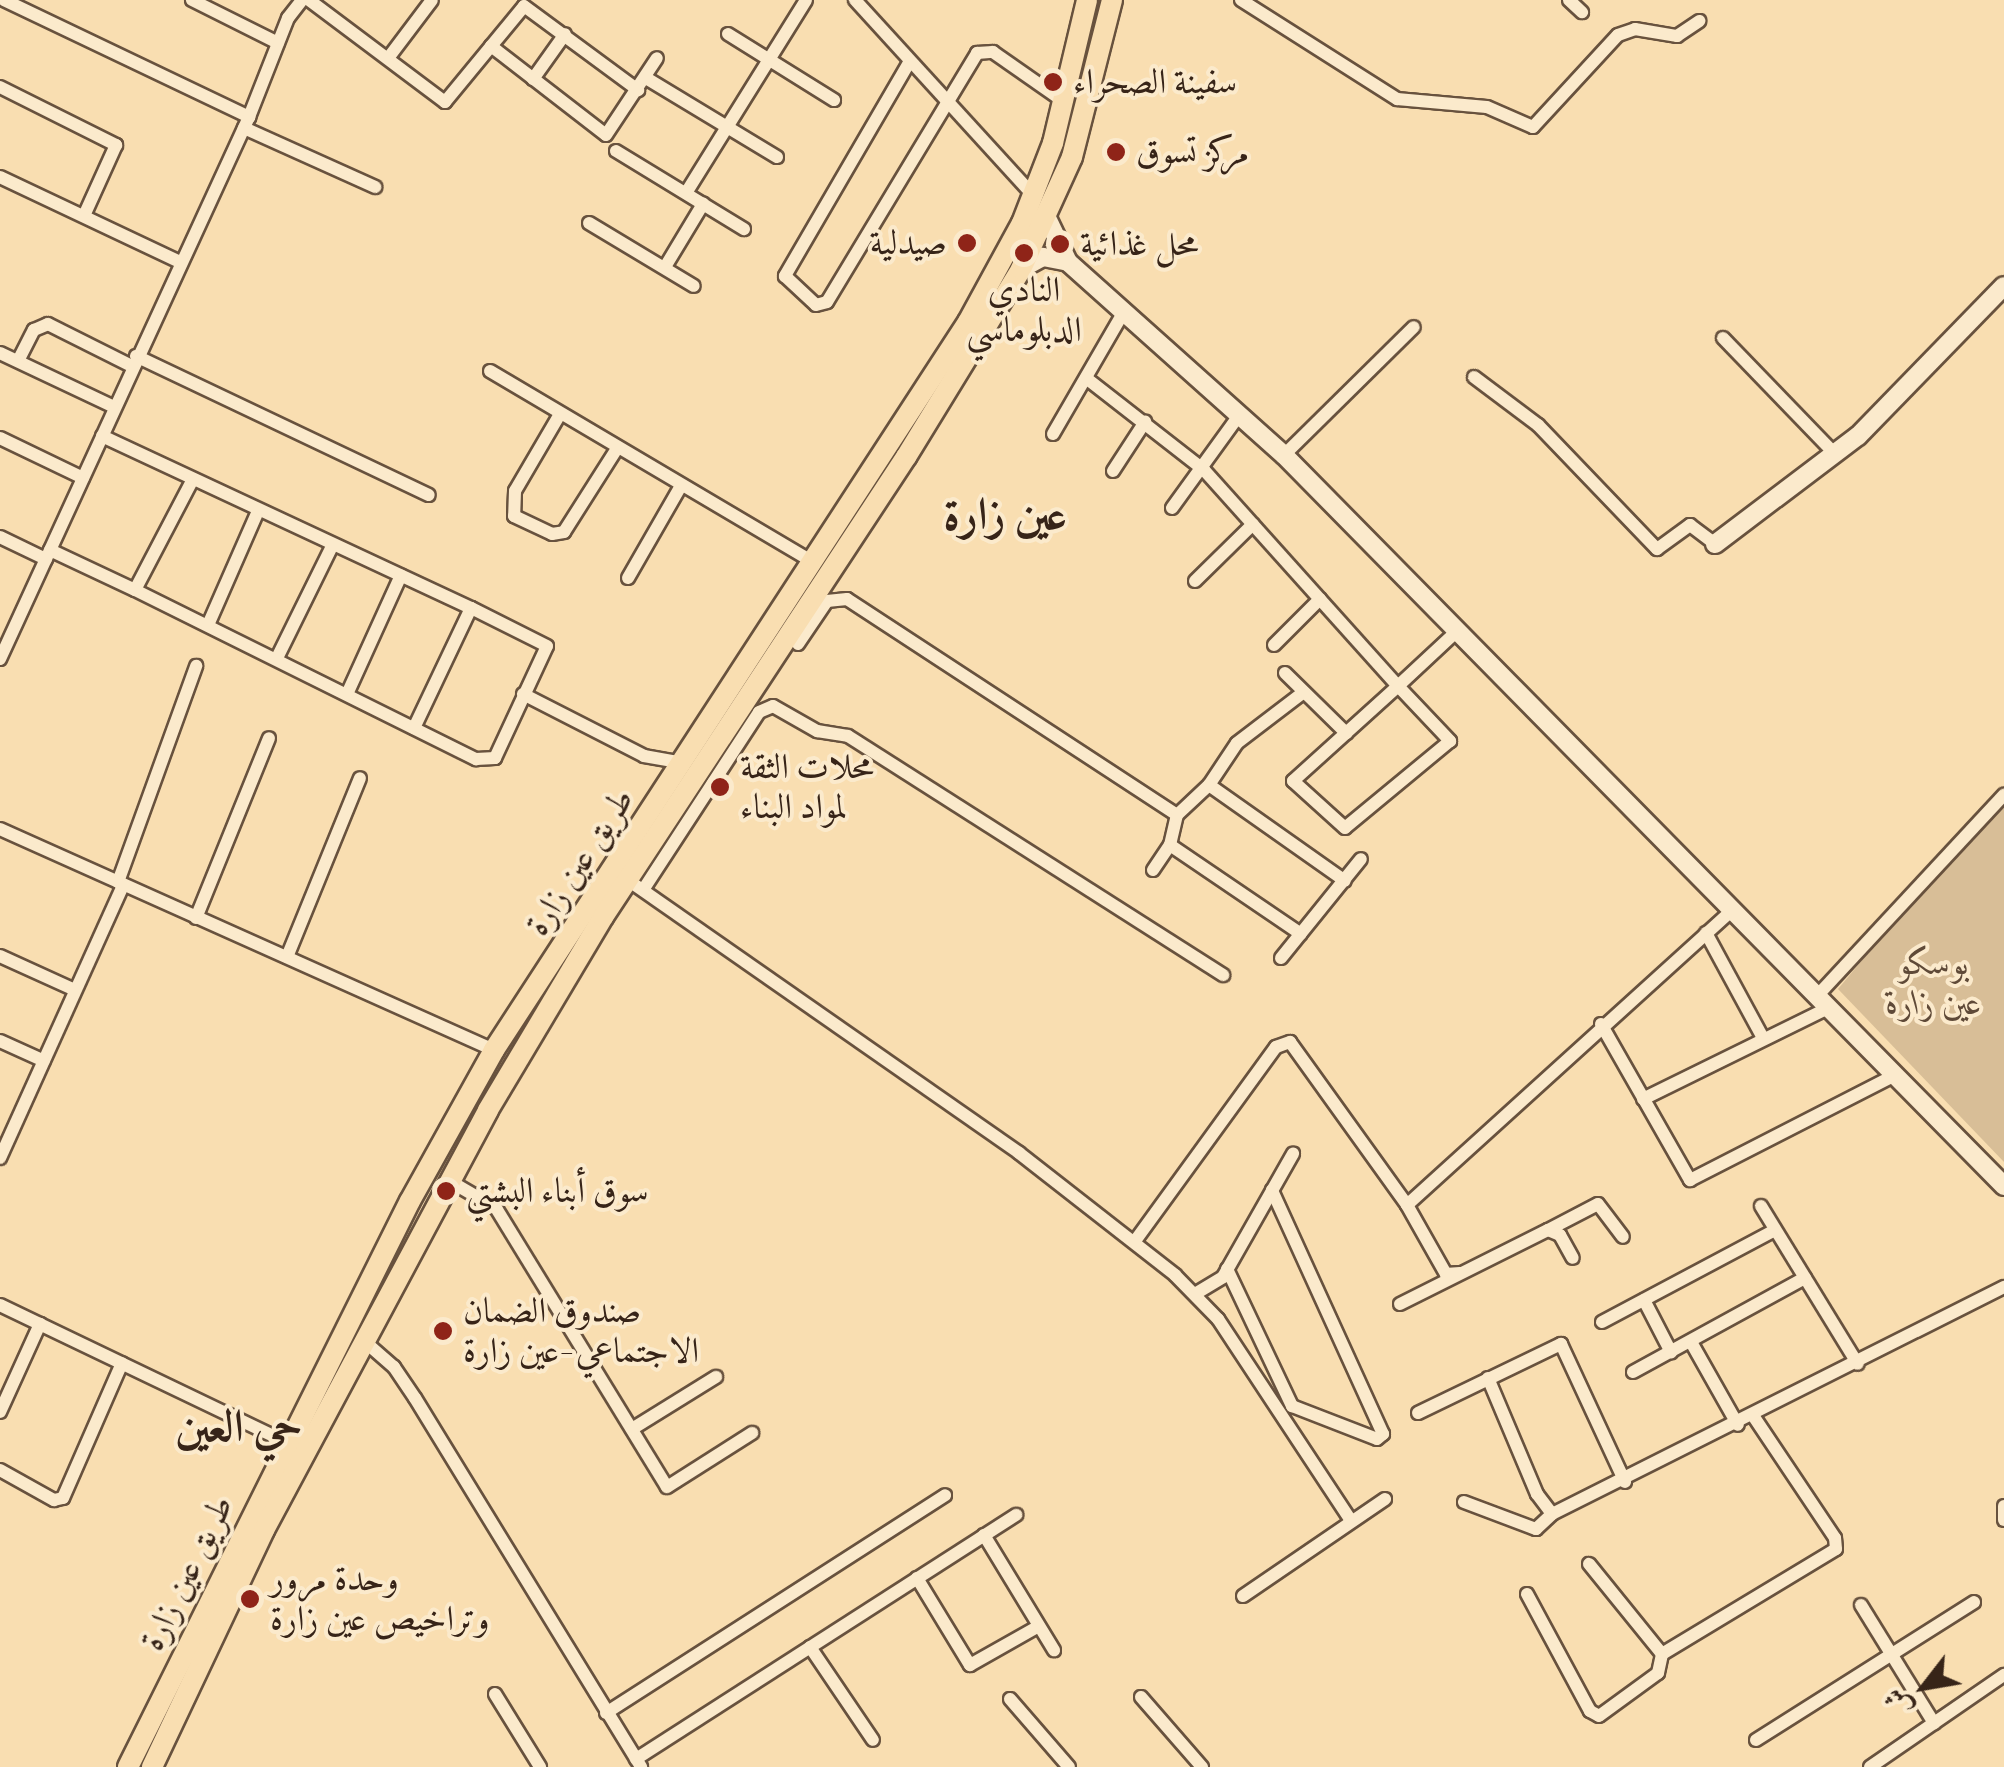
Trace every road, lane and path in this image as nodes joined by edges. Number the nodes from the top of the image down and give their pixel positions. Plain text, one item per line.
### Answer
1 (4, 0) edge
2 (192, 0) edge
3 (306, 0) edge
4 (432, 0) edge
5 (806, 0) edge
6 (854, 0) edge
7 (1087, 0) edge
8 (1112, 0) edge
9 (1242, 0) edge
10 (1568, 0) edge
11 (1582, 12) dead end
12 (1700, 21) dead end
13 (565, 34) junction
14 (728, 34) dead end
15 (278, 43) junction
16 (491, 46) junction
17 (390, 57) junction
18 (658, 58) dead end
19 (770, 61) junction
20 (910, 61) junction
21 (533, 79) junction
22 (642, 84) junction
23 (0, 88) edge
24 (944, 98) junction
25 (834, 100) dead end
26 (1063, 101) junction
27 (247, 122) junction
28 (728, 128) junction
29 (616, 152) dead end
30 (776, 157) dead end
31 (0, 176) edge
32 (376, 187) dead end
33 (686, 193) junction
34 (1033, 194) junction
35 (703, 204) junction
36 (84, 216) junction
37 (1046, 216) junction
38 (589, 223) dead end
39 (744, 229) dead end
40 (180, 262) junction
41 (1068, 262) junction
42 (665, 267) junction
43 (1021, 269) junction
44 (694, 286) dead end
45 (2004, 286) edge
46 (1125, 310) junction
47 (1414, 327) dead end
48 (1723, 338) dead end
49 (0, 353) edge
50 (18, 361) junction
51 (134, 361) junction
52 (490, 371) dead end
53 (1474, 377) dead end
54 (1086, 378) junction
55 (114, 408) junction
56 (560, 414) junction
57 (1240, 414) junction
58 (1144, 422) junction
59 (1053, 434) dead end
60 (102, 436) junction
61 (0, 438) edge
62 (616, 450) junction
63 (1835, 454) junction
64 (1284, 455) junction
65 (1204, 470) junction
66 (1113, 471) dead end
67 (83, 478) junction
68 (193, 479) junction
69 (681, 486) junction
70 (428, 495) dead end
71 (1172, 508) dead end
72 (258, 511) junction
73 (1253, 524) junction
74 (0, 537) edge
75 (1714, 544) joint
76 (332, 546) junction
77 (48, 555) junction
78 (815, 564) junction
79 (400, 575) junction
80 (628, 578) dead end
81 (1195, 581) dead end
82 (135, 590) junction
83 (1320, 598) junction
84 (471, 608) junction
85 (208, 626) junction
86 (1458, 630) junction
87 (798, 644) dead end
88 (1274, 646) dead end
89 (0, 657) edge
90 (277, 658) junction
91 (196, 666) dead end
92 (1285, 673) dead end
93 (1398, 686) junction
94 (348, 692) junction
95 (1304, 692) junction
96 (523, 694) junction
97 (414, 728) junction
98 (1346, 733) junction
99 (269, 738) dead end
100 (644, 756) junction
101 (684, 763) junction
102 (360, 778) dead end
103 (671, 782) junction
104 (1209, 785) junction
105 (2004, 795) edge
106 (1177, 815) junction
107 (0, 828) edge
108 (1170, 844) junction
109 (1361, 859) dead end
110 (1152, 870) dead end
111 (1345, 881) junction
112 (120, 883) junction
113 (635, 885) junction
114 (1732, 910) junction
115 (196, 918) junction
116 (1706, 933) junction
117 (1300, 934) junction
118 (0, 956) edge
119 (287, 957) junction
120 (1281, 958) dead end
121 (1223, 975) dead end
122 (75, 990) junction
123 (1823, 1002) junction
124 (1600, 1024) junction
125 (1762, 1038) junction
126 (0, 1040) edge
127 (494, 1050) junction
128 (44, 1061) junction
129 (1893, 1076) junction
130 (1643, 1099) junction
131 (5, 1132) edge
132 (1293, 1154) dead end
133 (0, 1158) edge
134 (448, 1180) junction
135 (2004, 1186) edge
136 (1272, 1190) junction
137 (1407, 1205) junction
138 (1760, 1206) dead end
139 (1548, 1230) junction
140 (1775, 1230) junction
141 (1623, 1237) dead end
142 (1135, 1241) junction
143 (1572, 1258) dead end
144 (1227, 1269) junction
145 (1460, 1273) junction
146 (1805, 1278) junction
147 (2004, 1287) edge
148 (1195, 1294) junction
149 (1644, 1300) junction
150 (1400, 1304) dead end
151 (0, 1305) edge
152 (1602, 1322) dead end
153 (40, 1324) junction
154 (363, 1340) junction
155 (1691, 1342) junction
156 (1671, 1352) junction
157 (122, 1363) junction
158 (1858, 1364) junction
159 (1633, 1372) dead end
160 (716, 1377) dead end
161 (1488, 1378) junction
162 (0, 1412) edge
163 (1418, 1413) dead end
164 (1754, 1417) junction
165 (1738, 1425) junction
166 (632, 1429) junction
167 (752, 1433) dead end
168 (288, 1443) junction
169 (0, 1470) edge
170 (1625, 1482) junction
171 (946, 1495) dead end
172 (1385, 1498) dead end
173 (1464, 1502) dead end
174 (2004, 1506) edge
175 (1016, 1514) dead end
176 (1552, 1514) junction
177 (1351, 1520) junction
178 (2004, 1520) edge
179 (984, 1535) junction
180 (1589, 1564) dead end
181 (917, 1578) junction
182 (1526, 1594) dead end
183 (1244, 1596) dead end
184 (1974, 1602) dead end
185 (1861, 1604) dead end
186 (1039, 1626) junction
187 (810, 1647) junction
188 (1054, 1650) dead end
189 (1662, 1654) junction
190 (1892, 1655) junction
191 (2004, 1674) edge
192 (495, 1694) dead end
193 (1140, 1697) dead end
194 (1010, 1699) dead end
195 (606, 1713) junction
196 (1934, 1723) junction
197 (874, 1740) dead end
198 (1756, 1740) dead end
199 (638, 1763) edge
200 (128, 1767) edge
201 (152, 1767) edge
202 (540, 1767) edge
203 (1069, 1767) edge
204 (1202, 1767) edge
205 (1870, 1767) edge

1 - 27 street
2 - 15 street
3 - 15 street
3 - 17 street
4 - 17 street
5 - 19 street
6 - 20 street
7 - 26 main road, طريق عين زارة
8 - 37 main road, طريق عين زارة
9 - 12 street
10 - 11 street
13 - 16 street
13 - 21 street
13 - 22 street
14 - 19 street
15 - 27 street
16 - 17 street
16 - 21 street
18 - 22 street
19 - 25 street
19 - 28 street
20 - 24 street
20 - 24 street
21 - 22 street
22 - 28 street
23 - 36 street
24 - 26 street
24 - 34 street
26 - 34 main road, طريق عين زارة
27 - 32 street
27 - 40 street
28 - 30 street
28 - 33 street
29 - 33 street
31 - 36 street
33 - 35 street
34 - 78 main road, طريق عين زارة
35 - 39 street
35 - 42 street
36 - 40 street
37 - 41 main road
37 - 43 main road, طريق عين زارة
38 - 42 street
40 - 51 street
41 - 43 main road
41 - 46 main road
42 - 44 street
43 - 113 main road, طريق عين زارة
45 - 63 main road
46 - 54 street
46 - 57 main road
47 - 64 street
48 - 63 street
49 - 50 street
50 - 51 street
50 - 55 street
51 - 55 street
51 - 70 street
52 - 56 street
53 - 75 street
54 - 58 street
54 - 59 street
55 - 60 street
56 - 62 street
56 - 62 street
57 - 64 main road
57 - 65 street
58 - 65 street
58 - 66 street
60 - 67 street
60 - 68 street
61 - 67 street
62 - 69 street
63 - 75 main road
64 - 86 main road
65 - 71 street
65 - 73 street
67 - 77 street
68 - 72 street
68 - 82 street
69 - 78 street
69 - 80 street
72 - 76 street
72 - 85 street
73 - 81 street
73 - 83 street
74 - 77 street
76 - 79 street
76 - 90 street
77 - 82 street
77 - 89 street
78 - 101 main road, طريق عين زارة
79 - 84 street
79 - 94 street
82 - 85 street
83 - 88 street
83 - 93 street
84 - 96 street
84 - 97 street
85 - 90 street
86 - 93 street
86 - 114 main road
87 - 106 street
90 - 94 street
91 - 112 street
92 - 95 street
93 - 98 street
93 - 98 street
94 - 97 street
95 - 98 street
95 - 104 street
96 - 97 street
96 - 100 street
99 - 115 street
100 - 101 street
100 - 103 street
101 - 103 main road, طريق عين زارة
102 - 119 street
103 - 127 main road, طريق عين زارة
104 - 106 street
104 - 111 street
105 - 123 street
106 - 108 street
107 - 112 street
108 - 110 street
108 - 117 street
109 - 111 street
111 - 117 street
112 - 115 street
112 - 122 street
113 - 121 street
113 - 134 main road, طريق عين زارة
113 - 142 street
114 - 116 street
114 - 123 main road
115 - 119 street
116 - 124 street
116 - 125 street
117 - 120 street
118 - 122 street
119 - 127 street
122 - 128 street
123 - 125 street
123 - 129 main road
124 - 130 street
124 - 137 street
125 - 130 street
126 - 128 street
127 - 168 main road, طريق عين زارة
128 - 131 street
129 - 130 street
129 - 135 main road
131 - 133 street
132 - 136 street
134 - 154 main road, طريق عين زارة
134 - 166 street
136 - 144 street
136 - 144 street
137 - 142 street
137 - 145 street
138 - 140 street
139 - 141 street
139 - 143 street
139 - 145 street
140 - 146 street
140 - 149 street
142 - 148 street
144 - 148 street
145 - 150 street
146 - 155 street
146 - 158 street
147 - 158 street
148 - 177 street
149 - 152 street
149 - 156 street
151 - 153 street
153 - 157 street
153 - 162 street
154 - 195 street
154 - 201 main road, طريق عين زارة
155 - 156 street
155 - 165 street
156 - 159 street
157 - 168 street
157 - 169 street
158 - 164 street
160 - 166 street
161 - 163 street
161 - 170 street
161 - 176 street
164 - 165 street
164 - 189 street
165 - 170 street
166 - 167 street
168 - 200 main road, طريق عين زارة
170 - 176 street
171 - 195 street
172 - 177 street
173 - 176 street
174 - 178 street
175 - 179 street
177 - 183 street
179 - 181 street
179 - 186 street
180 - 189 street
181 - 186 street
181 - 187 street
182 - 189 street
184 - 190 street
185 - 190 street
186 - 188 street
187 - 197 street
187 - 199 street
190 - 196 street
190 - 198 street
191 - 196 street
192 - 202 street
193 - 204 street
194 - 203 street
195 - 199 street
196 - 205 street

